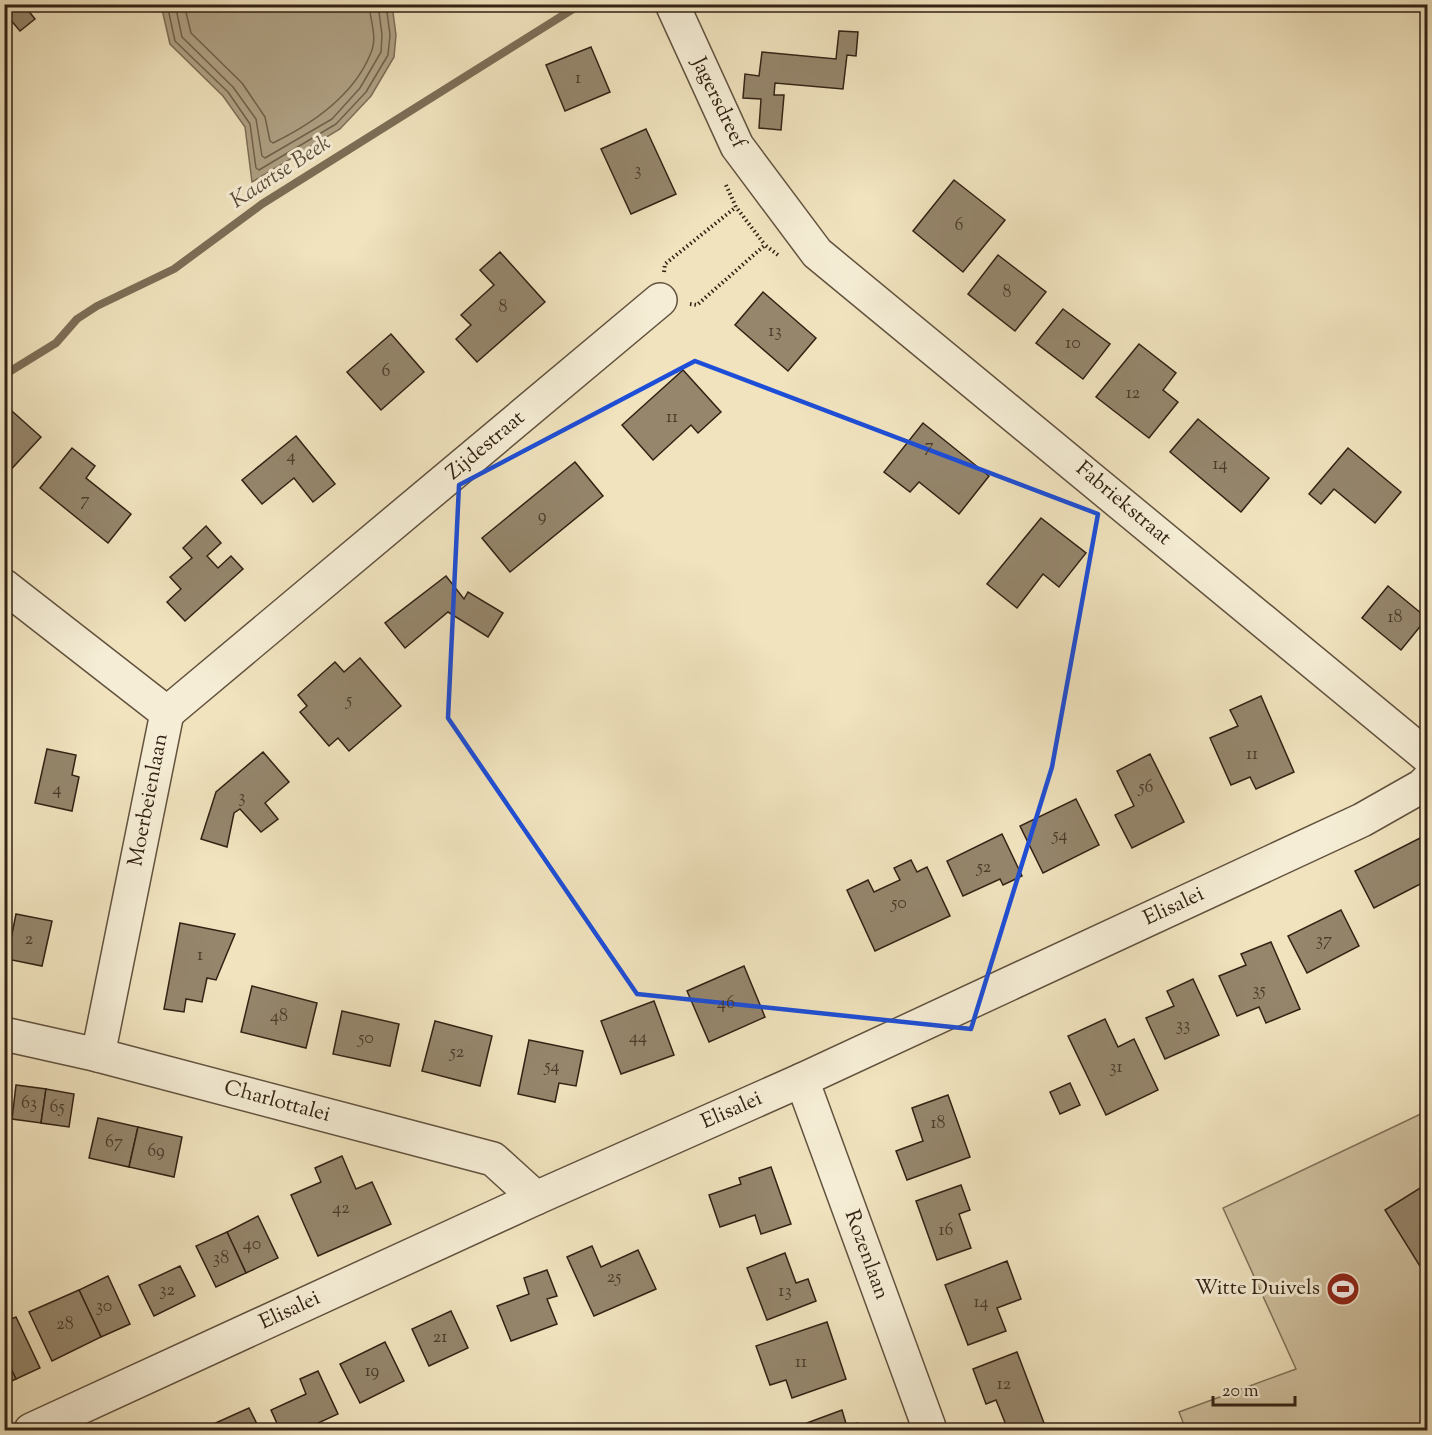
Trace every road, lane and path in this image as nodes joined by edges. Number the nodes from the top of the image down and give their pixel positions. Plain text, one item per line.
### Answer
1 (672, 4) edge
2 (736, 207) dead end
3 (817, 253) junction
4 (660, 300) junction
5 (4, 586) edge
6 (167, 713) junction
7 (1428, 757) edge
8 (1428, 780) edge
9 (4, 1034) edge
10 (98, 1055) junction
11 (802, 1080) junction
12 (536, 1198) junction
13 (31, 1431) edge
14 (930, 1431) edge

1 - 3 street, Jagersdreef
2 - 4 path
3 - 4 path
3 - 7 street, Fabriekstraat
4 - 6 street, Zijdestraat
5 - 6 street, Moerbeienlaan
6 - 10 street, Moerbeienlaan
8 - 11 street, Elisalei
9 - 10 street, Charlottalei
10 - 12 street, Charlottalei
11 - 12 street, Elisalei
11 - 14 street, Rozenlaan
12 - 13 street, Elisalei

